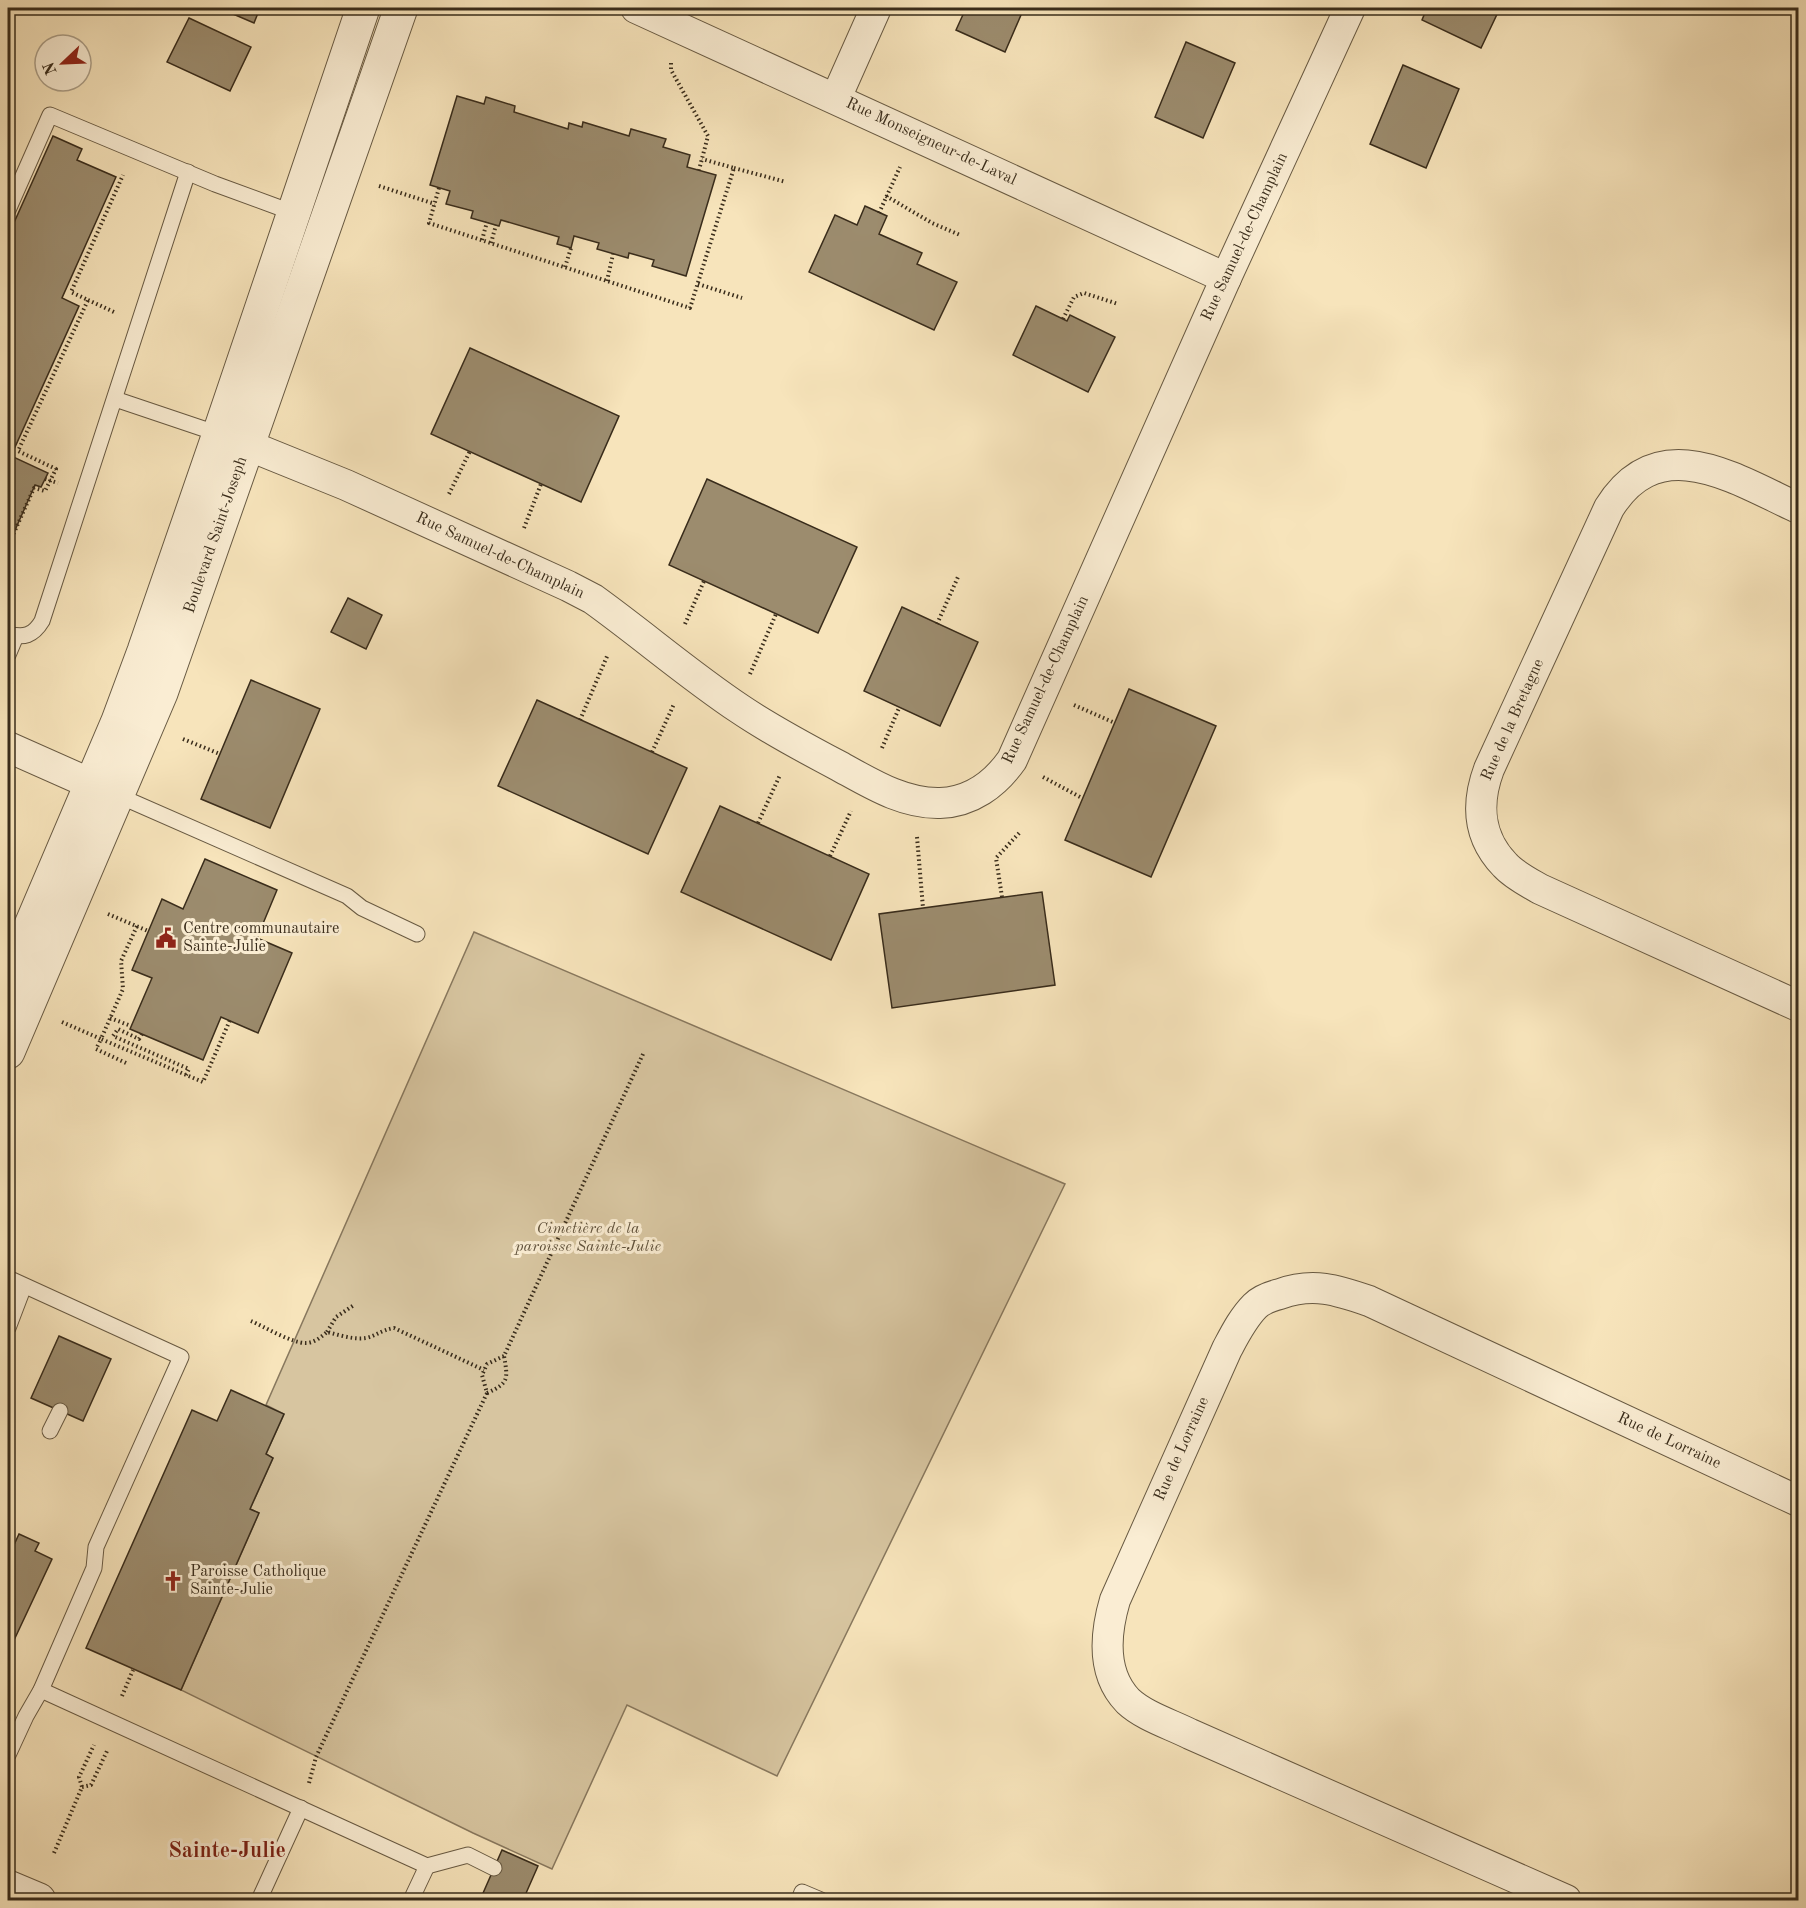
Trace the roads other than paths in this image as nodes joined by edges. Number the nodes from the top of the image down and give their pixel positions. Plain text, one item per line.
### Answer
1 (363, 8) edge
2 (401, 8) edge
3 (636, 8) edge
4 (876, 8) edge
5 (1350, 8) edge
6 (836, 98) junction
7 (188, 172) junction
8 (8, 210) edge
9 (294, 213) junction
10 (1226, 278) junction
11 (115, 399) junction
12 (233, 440) junction
13 (1798, 508) edge
14 (12, 635) edge
15 (8, 655) edge
16 (8, 747) edge
17 (104, 790) junction
18 (417, 934) dead end
19 (8, 979) edge
20 (1798, 1006) edge
21 (8, 1052) edge
22 (8, 1278) edge
23 (24, 1286) junction
24 (8, 1328) edge
25 (60, 1411) dead end
26 (50, 1431) dead end
27 (1798, 1501) edge
28 (41, 1690) junction
29 (8, 1755) edge
30 (301, 1808) junction
31 (427, 1866) junction
32 (494, 1868) dead end
33 (8, 1887) edge
34 (39, 1900) edge
35 (260, 1900) edge
36 (411, 1900) edge
37 (799, 1900) edge
38 (821, 1900) edge
39 (1566, 1900) edge

1 - 9 street, Boulevard Saint-Joseph
2 - 12 street, Boulevard Saint-Joseph
3 - 6 street, Rue Monseigneur-de-Laval
4 - 6 street
5 - 10 street, Rue Samuel-de-Champlain
6 - 10 street, Rue Monseigneur-de-Laval
7 - 8 lane
7 - 9 lane
7 - 11 lane
9 - 12 street, Boulevard Saint-Joseph
10 - 12 street, Rue Samuel-de-Champlain
11 - 12 lane
11 - 14 lane
12 - 17 street, Boulevard Saint-Joseph
13 - 20 street, Rue de la Bretagne
14 - 15 lane
16 - 17 street
17 - 18 lane
17 - 19 street, Boulevard Saint-Joseph
17 - 21 street, Boulevard Saint-Joseph
22 - 23 lane
23 - 24 lane
23 - 28 lane
25 - 26 lane
27 - 39 street, Rue de Lorraine
28 - 29 lane
28 - 30 lane
30 - 31 lane
30 - 35 lane
31 - 32 lane
31 - 36 lane
33 - 34 street
37 - 38 lane

